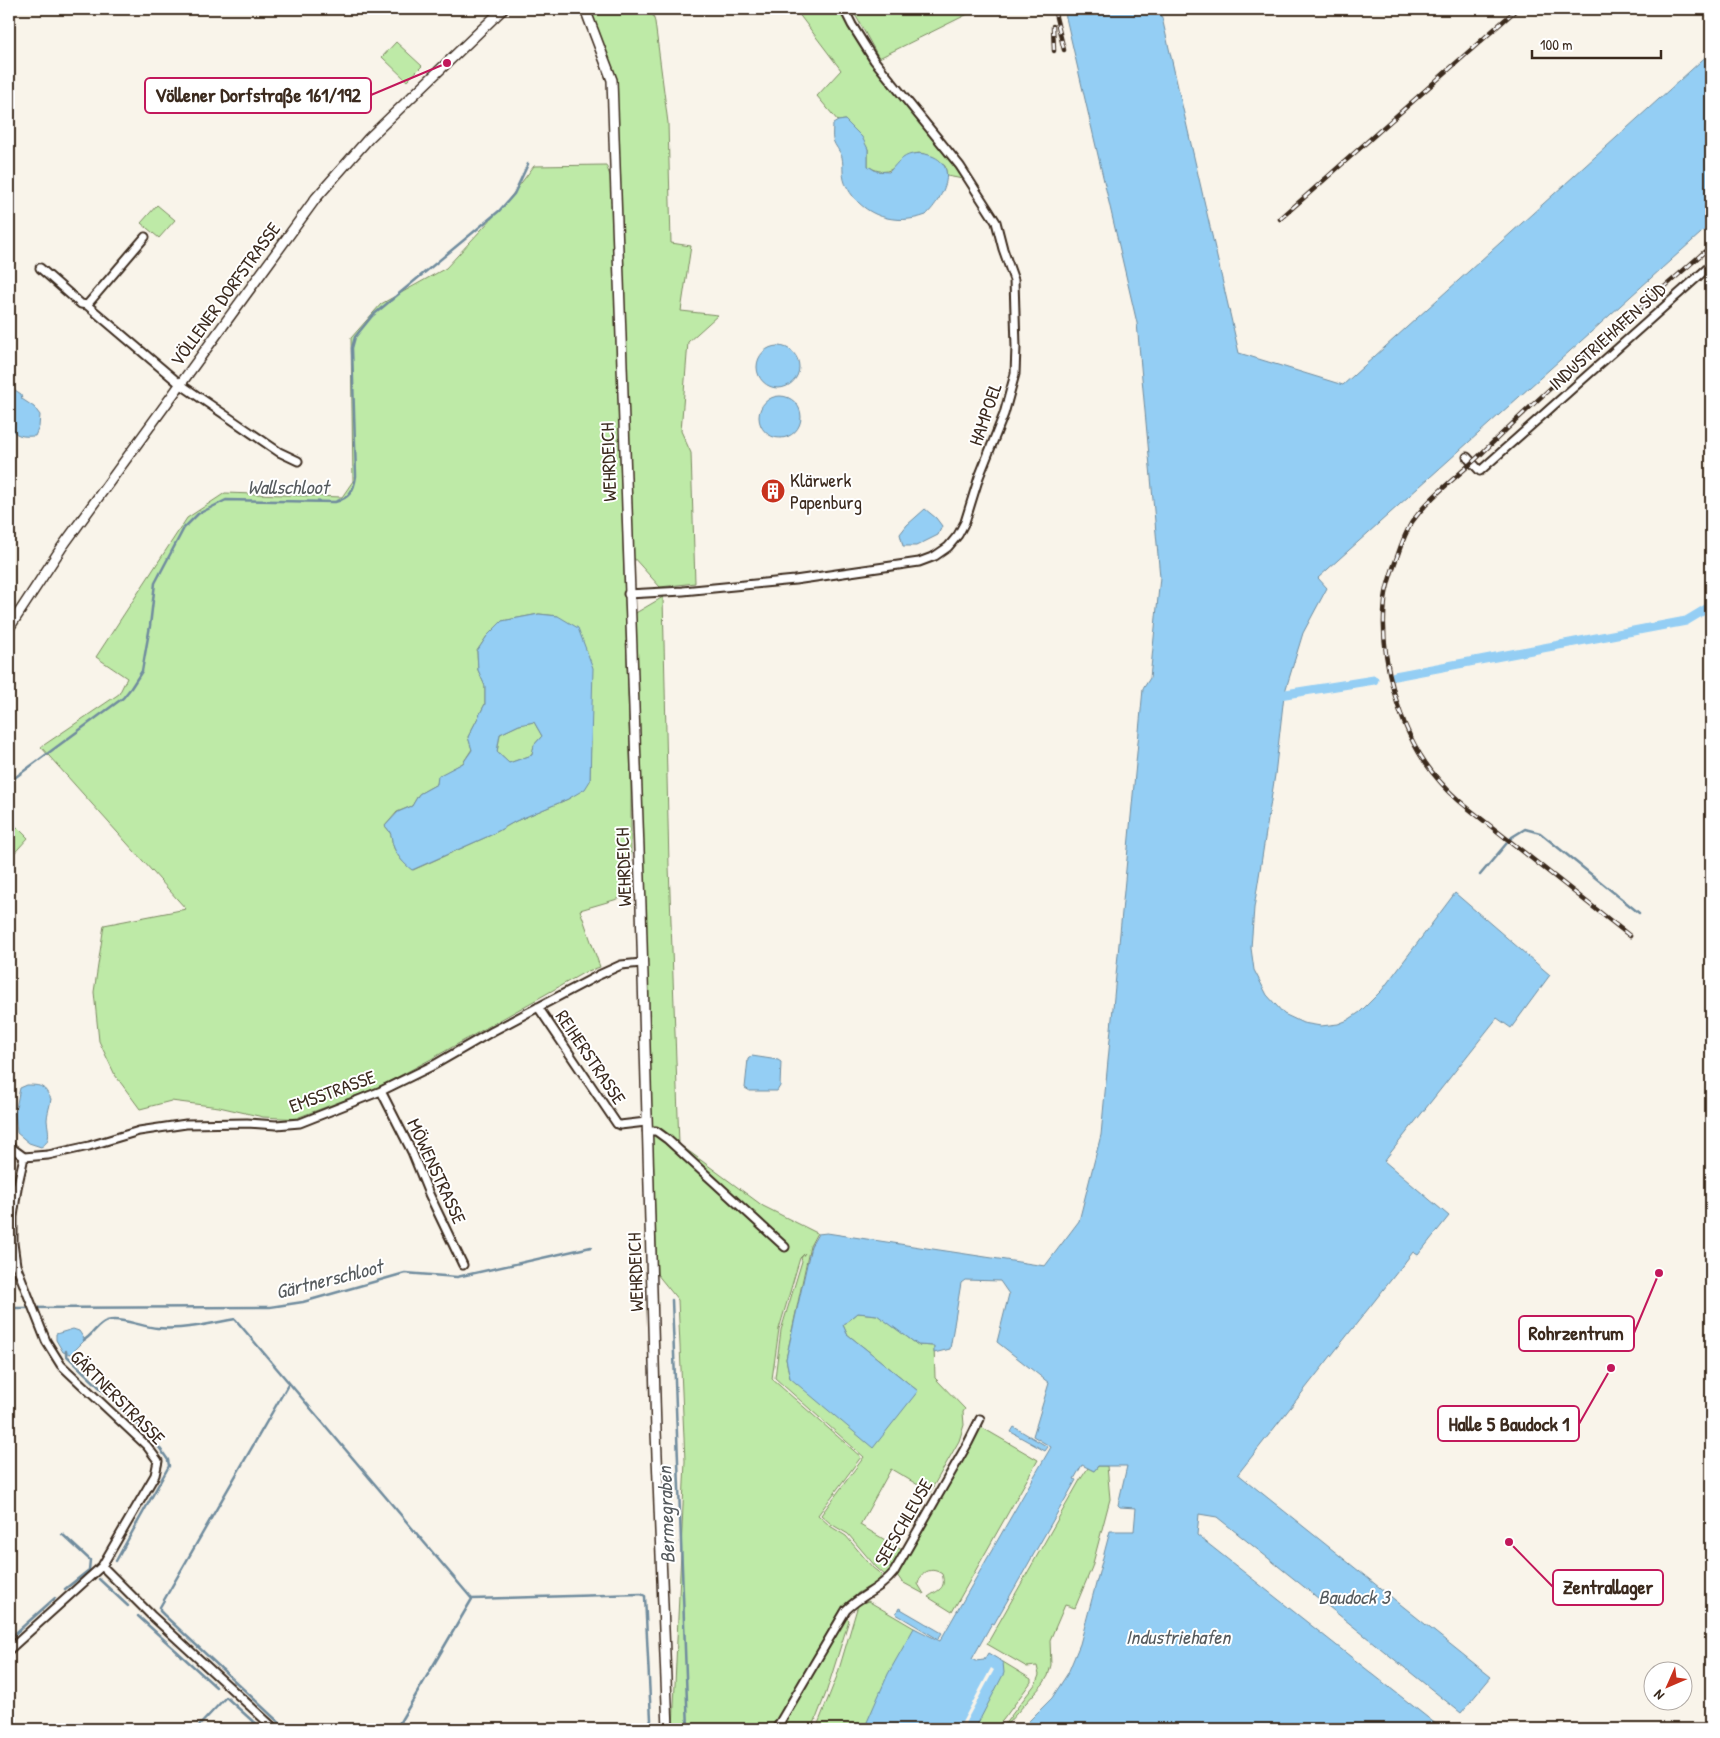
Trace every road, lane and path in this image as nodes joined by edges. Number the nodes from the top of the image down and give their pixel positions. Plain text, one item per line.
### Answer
1 (503, 9) edge
2 (585, 9) edge
3 (844, 9) edge
4 (145, 237) dead end
5 (1711, 265) edge
6 (40, 268) dead end
7 (87, 305) junction
8 (180, 384) junction
9 (1466, 457) dead end
10 (298, 461) dead end
11 (628, 594) junction
12 (9, 628) edge
13 (642, 963) junction
14 (538, 1007) junction
15 (381, 1091) junction
16 (646, 1127) junction
17 (9, 1146) edge
18 (24, 1156) junction
19 (785, 1247) dead end
20 (463, 1265) dead end
21 (980, 1419) dead end
22 (102, 1566) junction
23 (9, 1650) edge
24 (275, 1729) edge
25 (668, 1729) edge
26 (776, 1729) edge

1 - 8 street, VÖLLENER DORFSTRASSE
2 - 11 street, WEHRDEICH
3 - 11 street, HAMPOEL
4 - 7 street
5 - 9 street, INDUSTRIEHAFEN SÜD
6 - 7 street
7 - 8 street
8 - 10 street
8 - 12 street, VÖLLENER DORFSTRASSE
11 - 13 street, WEHRDEICH
13 - 14 street, EMSSTRASSE
13 - 16 street, WEHRDEICH
14 - 15 street, EMSSTRASSE
14 - 16 street, REIHERSTRASSE
15 - 18 street, EMSSTRASSE
15 - 20 street, MÖWENSTRASSE
16 - 19 street
16 - 25 street, WEHRDEICH
17 - 18 street
18 - 22 street, GÄRTNERSTRASSE
21 - 26 street, SEESCHLEUSE
22 - 23 street, GÄRTNERSTRASSE
22 - 24 street

